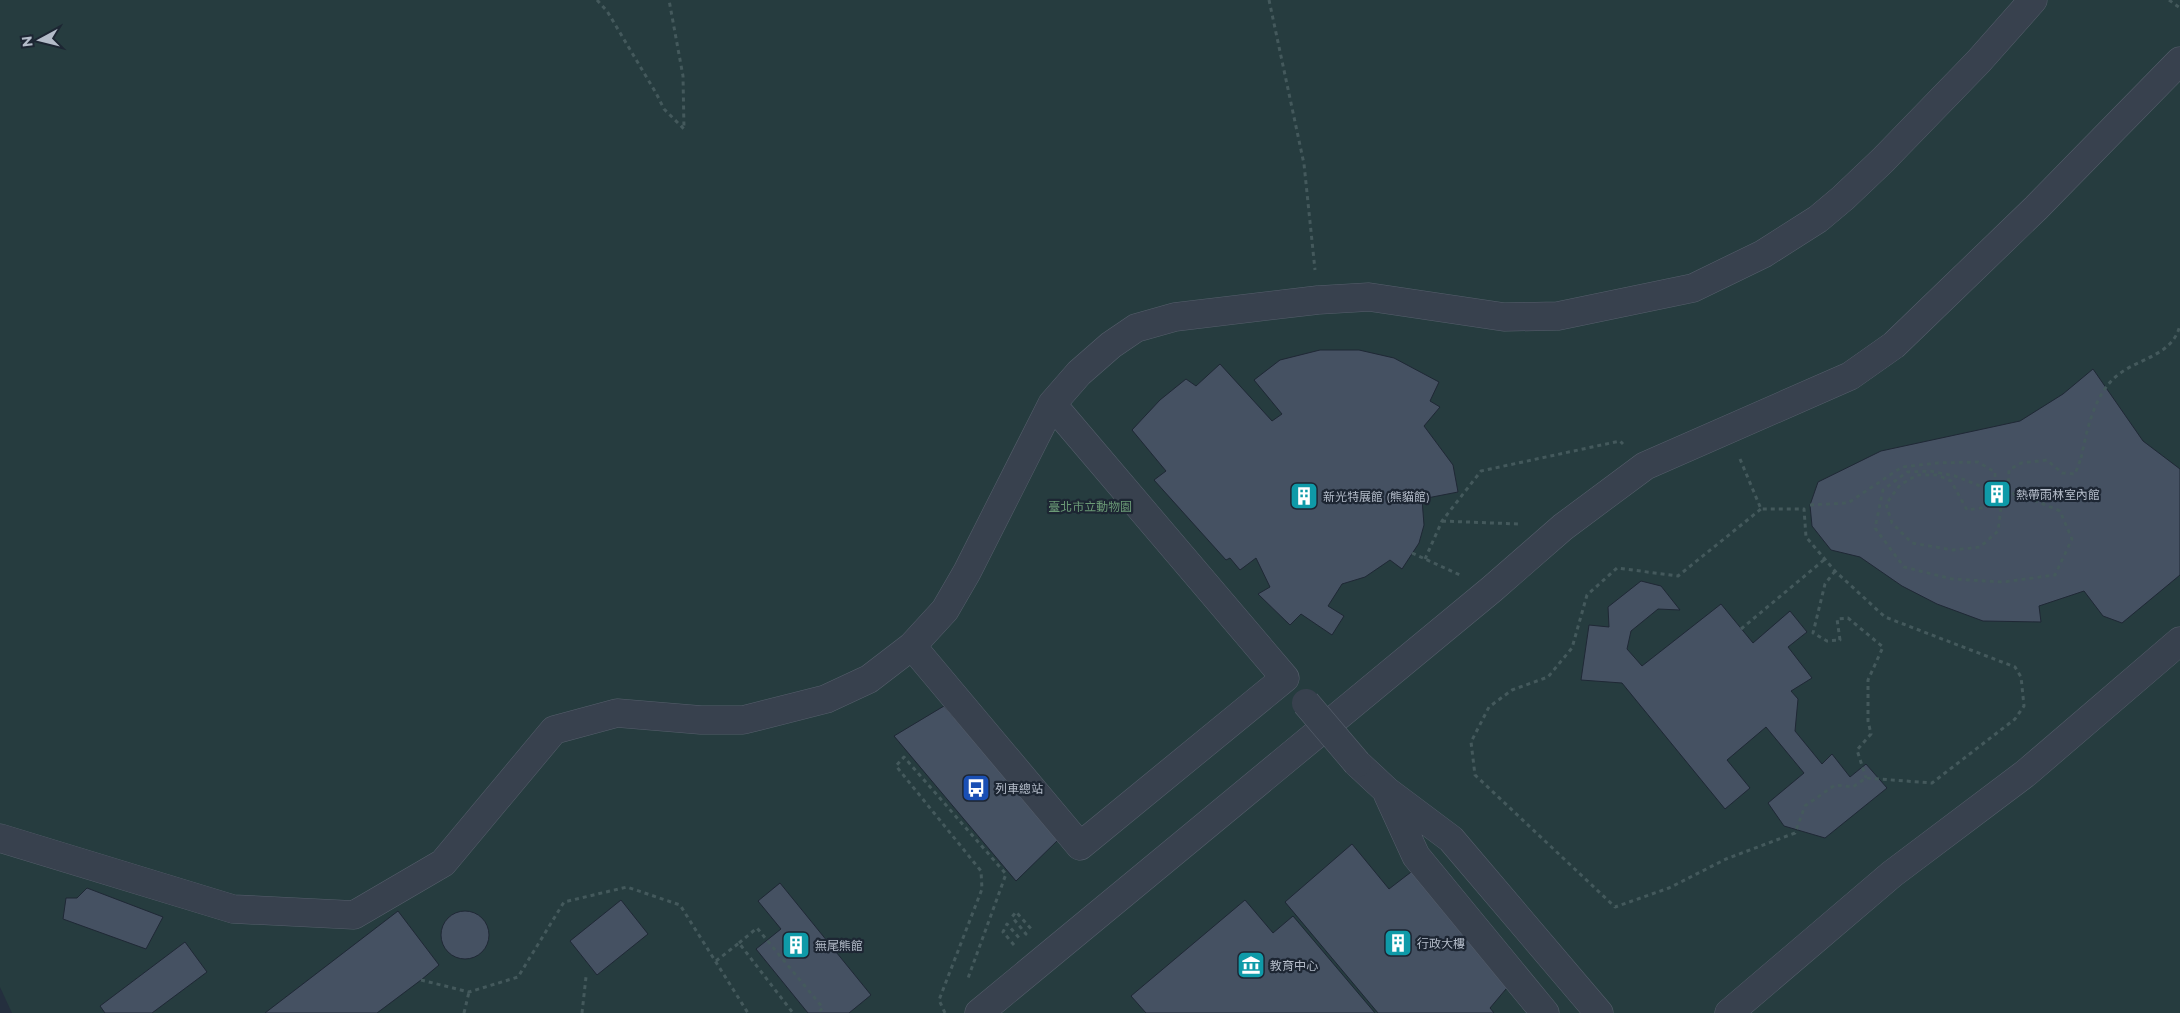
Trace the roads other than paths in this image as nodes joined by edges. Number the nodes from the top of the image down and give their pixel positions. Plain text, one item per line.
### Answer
1 (2032, 0) edge
2 (2180, 61) edge
3 (1052, 404) junction
4 (2180, 641) edge
5 (912, 646) junction
6 (1285, 678) junction
7 (1387, 791) junction
8 (0, 838) edge
9 (979, 1013) edge
10 (1545, 1013) edge
11 (1599, 1013) edge
12 (1730, 1013) edge

1 - 3 street
2 - 9 street
3 - 5 street
3 - 6 street
4 - 12 street
5 - 6 street
5 - 8 street
6 - 7 street, bridge
7 - 10 street
7 - 11 street

